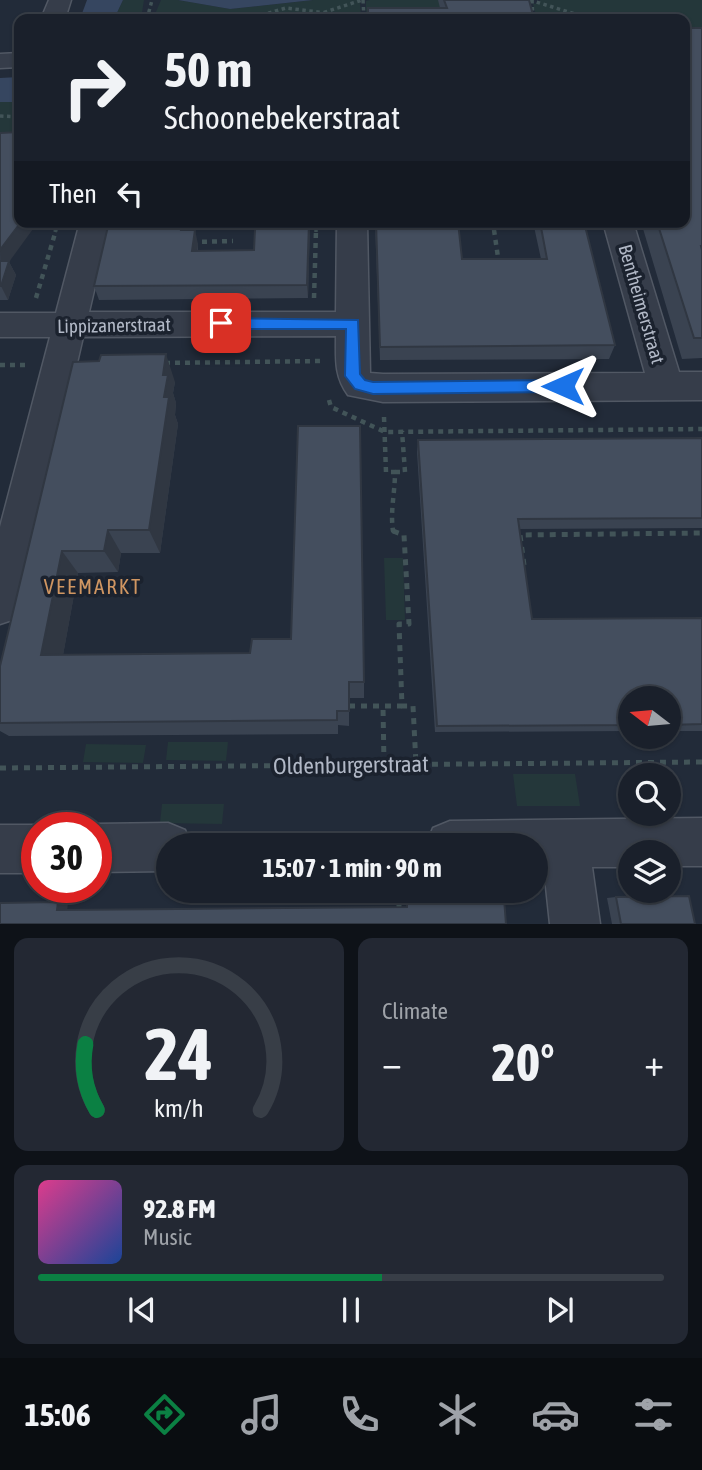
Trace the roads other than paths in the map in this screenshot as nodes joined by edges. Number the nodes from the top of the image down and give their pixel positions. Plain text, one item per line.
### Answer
1 (94, 228) edge
2 (352, 228) edge
3 (620, 228) edge
4 (353, 324) junction
5 (0, 325) edge
6 (70, 325) junction
7 (702, 386) edge
8 (666, 387) junction
9 (1, 597) edge
10 (702, 842) edge
11 (548, 844) edge
12 (565, 844) junction
13 (112, 848) edge
14 (156, 848) edge
15 (0, 849) edge
16 (21, 849) edge
17 (575, 924) edge

1 - 6 street
2 - 4 street
3 - 8 street, Bentheimerstraat
4 - 6 street, Lippizanerstraat
4 - 8 street
5 - 6 street, Lippizanerstraat
6 - 9 street
7 - 8 street
10 - 12 street
11 - 12 street
12 - 17 street
13 - 14 street
15 - 16 street

